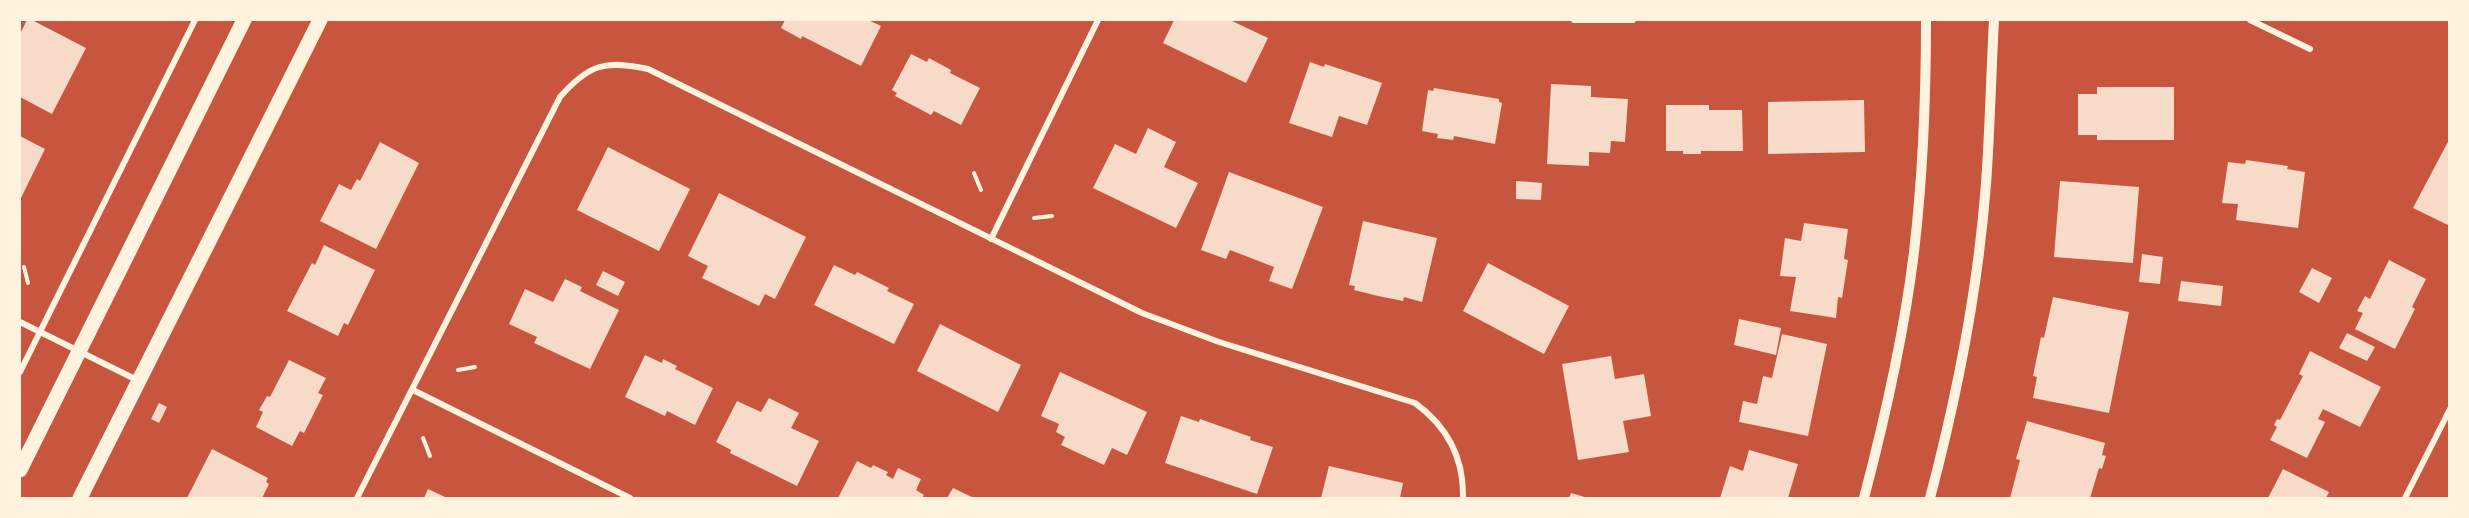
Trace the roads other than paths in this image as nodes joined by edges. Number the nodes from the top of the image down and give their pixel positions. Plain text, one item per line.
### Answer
1 (195, 20) edge
2 (244, 20) edge
3 (320, 20) edge
4 (1098, 20) edge
5 (1574, 20) edge
6 (1632, 20) edge
7 (1926, 20) edge
8 (1994, 20) edge
9 (2250, 20) edge
10 (2310, 49) dead end
11 (991, 239) junction
12 (20, 322) edge
13 (39, 332) junction
14 (78, 352) junction
15 (20, 372) edge
16 (139, 381) junction
17 (413, 390) junction
18 (2450, 409) edge
19 (20, 470) edge
20 (80, 498) edge
21 (357, 498) edge
22 (630, 498) edge
23 (1463, 498) edge
24 (1864, 498) edge
25 (1930, 498) edge
26 (2405, 498) edge

1 - 13 street
2 - 14 main road
3 - 16 main road
4 - 11 street
5 - 6 street
7 - 24 street
8 - 25 street
9 - 10 street
11 - 17 street
11 - 23 street
12 - 13 street
13 - 14 street
13 - 15 street
14 - 16 street
14 - 19 main road
16 - 20 main road
17 - 21 street
17 - 22 street
18 - 26 street

